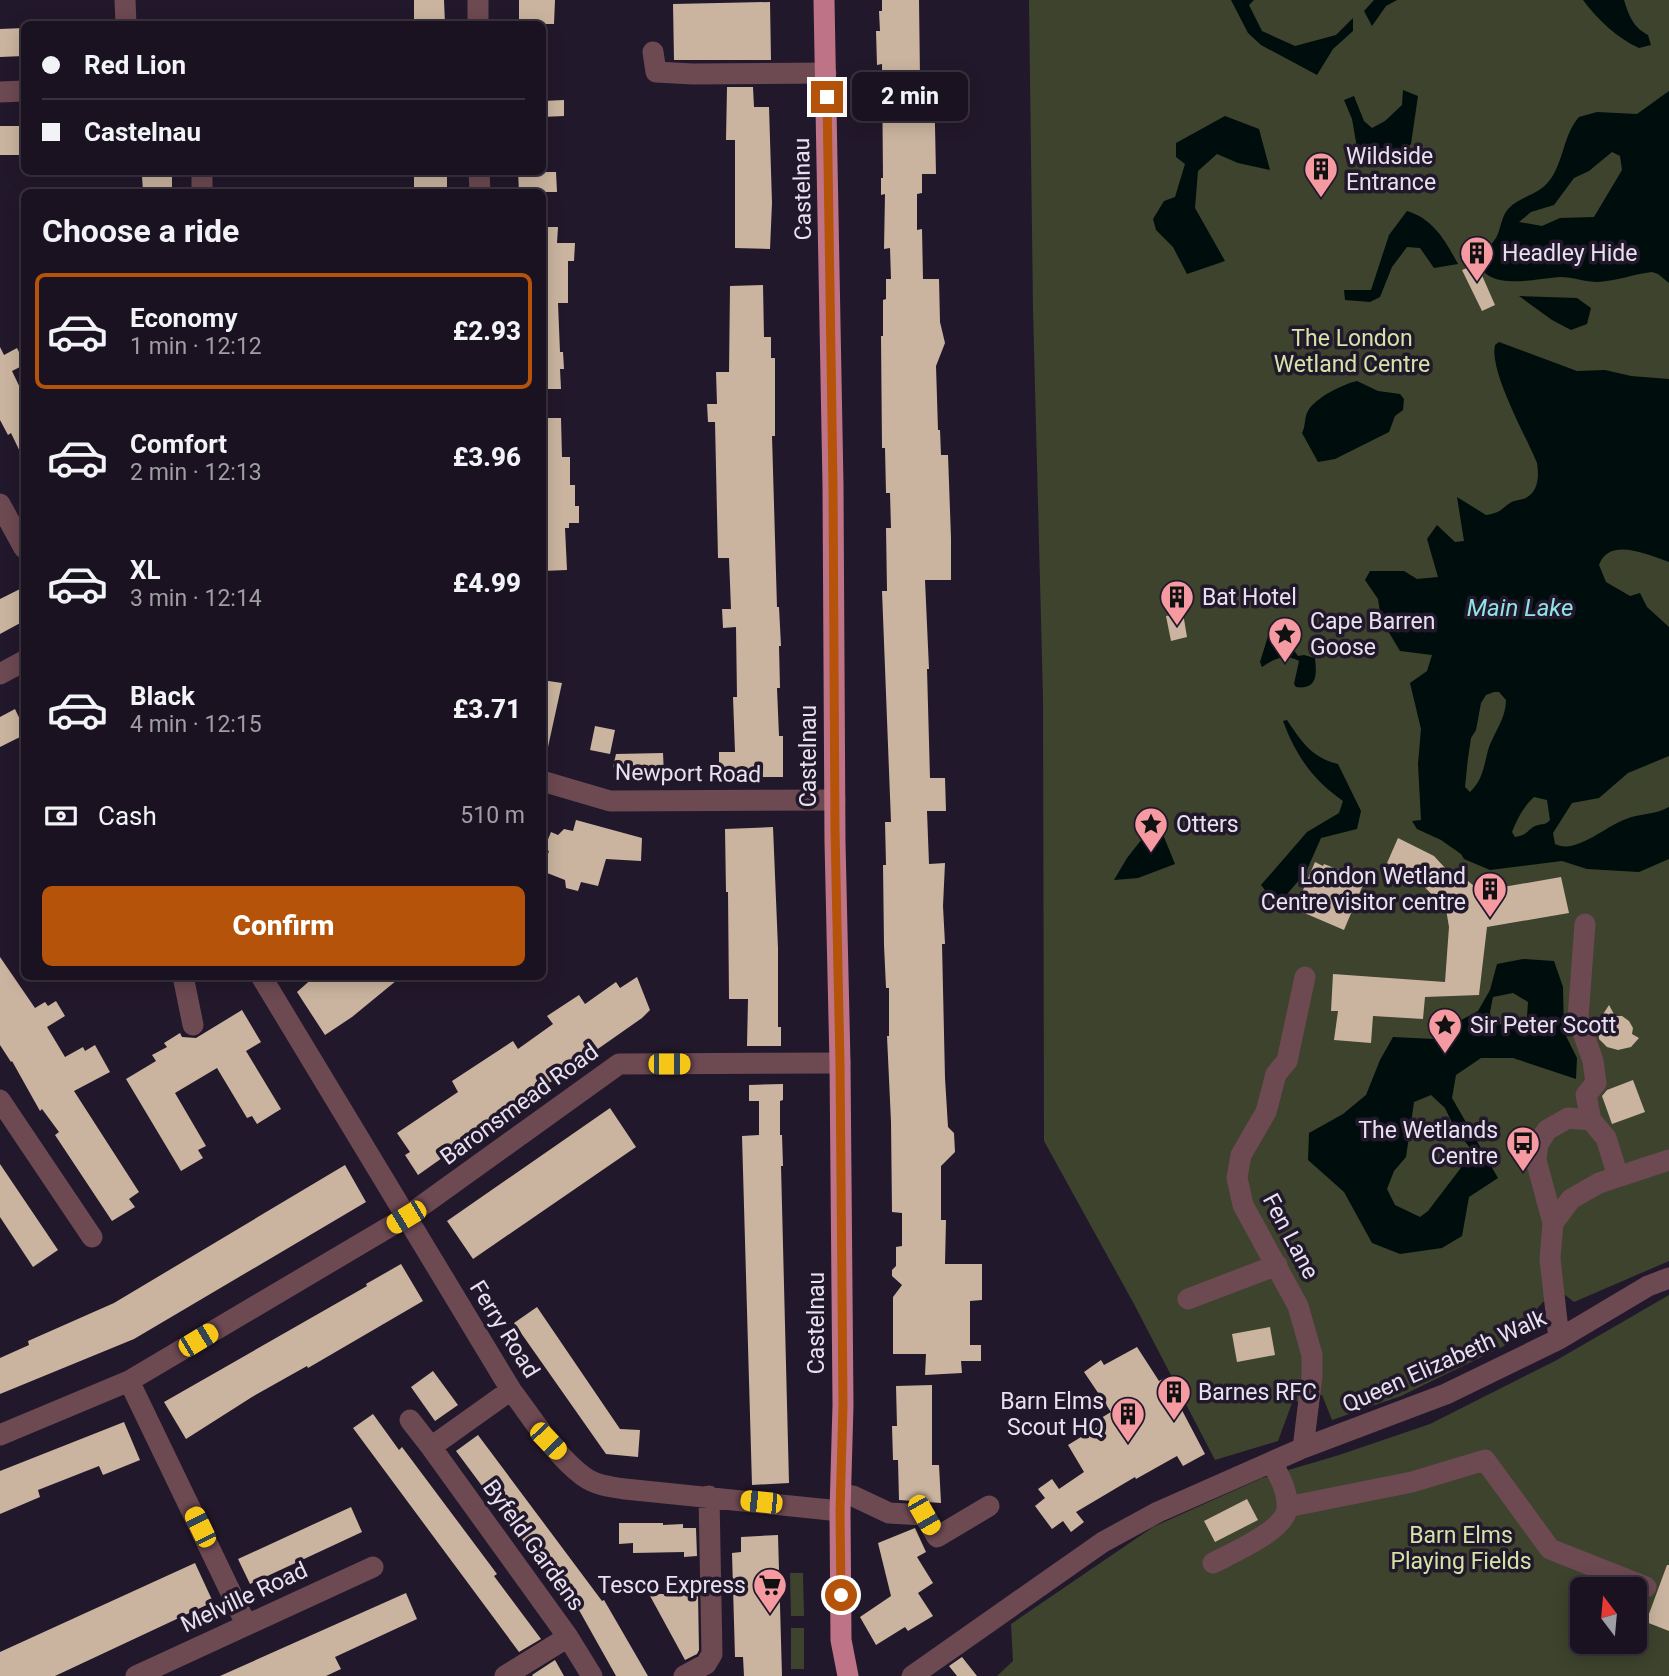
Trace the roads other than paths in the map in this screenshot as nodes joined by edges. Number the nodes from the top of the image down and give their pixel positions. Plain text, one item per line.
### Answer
1 (125, 0) edge
2 (478, 0) edge
3 (824, 0) edge
4 (126, 21) edge
5 (478, 21) edge
6 (653, 51) dead end
7 (826, 73) junction
8 (21, 91) edge
9 (0, 92) edge
10 (0, 504) edge
11 (21, 542) edge
12 (21, 663) edge
13 (0, 674) edge
14 (546, 782) edge
15 (835, 800) junction
16 (1585, 924) dead end
17 (1305, 976) dead end
18 (184, 980) edge
19 (264, 980) edge
20 (193, 1025) dead end
21 (840, 1063) junction
22 (0, 1100) edge
23 (1591, 1120) junction
24 (8, 1125) edge
25 (1669, 1160) edge
26 (1618, 1176) junction
27 (406, 1217) junction
28 (1553, 1223) junction
29 (92, 1237) dead end
30 (1277, 1265) junction
31 (1669, 1278) edge
32 (1188, 1299) dead end
33 (1559, 1339) junction
34 (129, 1381) junction
35 (512, 1390) junction
36 (410, 1420) dead end
37 (0, 1435) edge
38 (432, 1447) junction
39 (1303, 1448) junction
40 (1272, 1462) junction
41 (709, 1496) junction
42 (840, 1503) junction
43 (989, 1506) dead end
44 (1287, 1507) junction
45 (1213, 1563) dead end
46 (373, 1567) dead end
47 (1621, 1577) edge
48 (246, 1625) junction
49 (568, 1637) junction
50 (136, 1676) edge
51 (505, 1676) edge
52 (593, 1676) edge
53 (684, 1676) edge
54 (848, 1676) edge
55 (912, 1676) edge

1 - 4 street
2 - 5 street
3 - 7 main road, Castelnau
6 - 7 street
7 - 15 main road, Castelnau
8 - 9 street
10 - 11 street
12 - 13 street
14 - 15 street, Newport Road
15 - 21 main road, Castelnau
16 - 23 street
17 - 30 street, Fen Lane
18 - 20 street
19 - 27 street, Ferry Road
21 - 27 street, Baronsmead Road
21 - 42 main road, Castelnau
22 - 24 street
23 - 26 street
23 - 28 street
24 - 29 street
25 - 26 street
26 - 28 street
27 - 34 street, Baronsmead Road
27 - 35 street, Ferry Road
28 - 33 street
30 - 32 street
30 - 39 street, Fen Lane
31 - 33 street, Queen Elizabeth Walk
33 - 39 street, Queen Elizabeth Walk
34 - 37 street, Baronsmead Road
34 - 48 street
35 - 38 street
35 - 41 street, Ferry Road
36 - 38 street, Byfeld Gardens
38 - 49 street, Byfeld Gardens
39 - 40 street, Queen Elizabeth Walk
40 - 44 street
40 - 55 street, Queen Elizabeth Walk
41 - 42 street, Ferry Road
41 - 53 street
42 - 43 street, Ferry Road
42 - 54 main road, Castelnau
44 - 45 street
44 - 47 street
46 - 48 street, Melville Road
48 - 50 street, Melville Road
49 - 51 street
49 - 52 street, Byfeld Gardens

